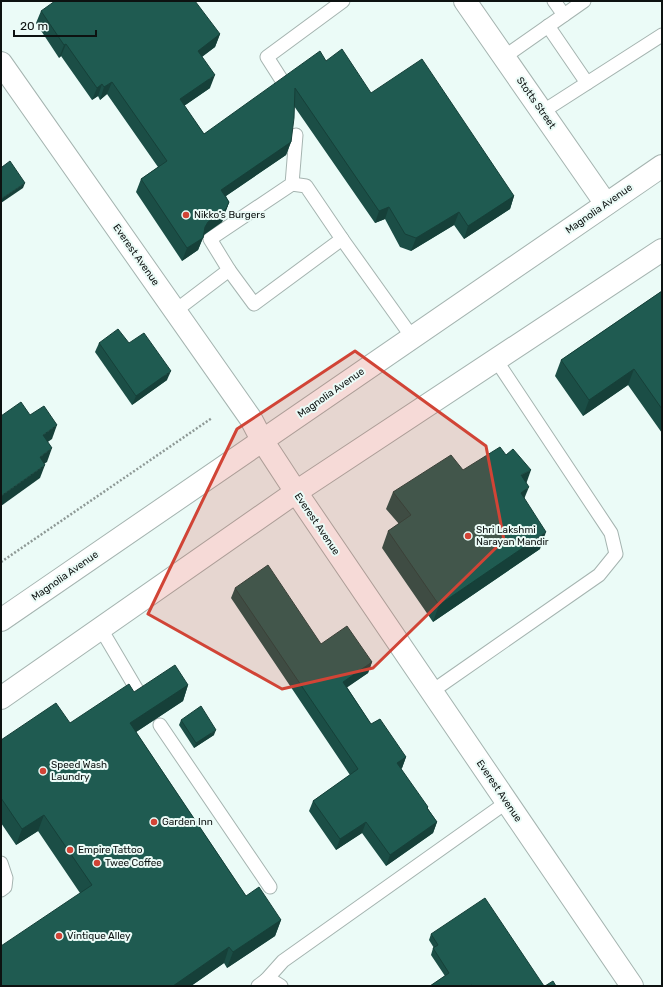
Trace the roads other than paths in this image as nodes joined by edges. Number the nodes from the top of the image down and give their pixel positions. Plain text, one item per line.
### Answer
1 (343, 1) edge
2 (465, 1) edge
3 (554, 1) edge
4 (584, 1) edge
5 (564, 15) junction
6 (548, 26) junction
7 (662, 35) edge
8 (504, 57) junction
9 (1, 63) edge
10 (281, 79) edge
11 (587, 83) junction
12 (542, 112) junction
13 (296, 135) dead end
14 (662, 166) edge
15 (292, 184) junction
16 (606, 204) junction
17 (342, 239) junction
18 (662, 250) edge
19 (229, 270) junction
20 (175, 311) junction
21 (412, 337) junction
22 (496, 360) junction
23 (262, 440) junction
24 (296, 492) junction
25 (1, 620) edge
26 (101, 629) junction
27 (137, 690) edge
28 (431, 692) junction
29 (1, 698) edge
30 (160, 725) edge
31 (507, 802) junction
32 (1, 863) edge
33 (270, 887) dead end
34 (1, 890) edge
35 (262, 983) edge
36 (282, 986) edge
37 (632, 986) edge

1 - 10 lane
2 - 8 main road, Stotts Street
3 - 5 lane
4 - 5 lane
5 - 6 lane
6 - 8 lane
6 - 11 lane
7 - 11 lane
8 - 12 main road, Stotts Street
9 - 20 main road, Everest Avenue
11 - 12 lane
12 - 16 main road, Stotts Street
13 - 15 lane
14 - 16 main road, Magnolia Avenue
15 - 17 lane
15 - 19 lane
16 - 21 main road, Magnolia Avenue
17 - 19 lane
17 - 21 lane
18 - 22 main road
19 - 20 lane
20 - 23 main road, Everest Avenue
21 - 23 main road, Magnolia Avenue
22 - 24 main road
22 - 28 lane
23 - 24 main road, Everest Avenue
23 - 25 main road, Magnolia Avenue
24 - 26 main road
24 - 28 main road, Everest Avenue
26 - 27 lane
26 - 29 main road
28 - 31 main road, Everest Avenue
30 - 33 lane
31 - 35 lane
31 - 37 main road, Everest Avenue
32 - 34 lane
35 - 36 lane

